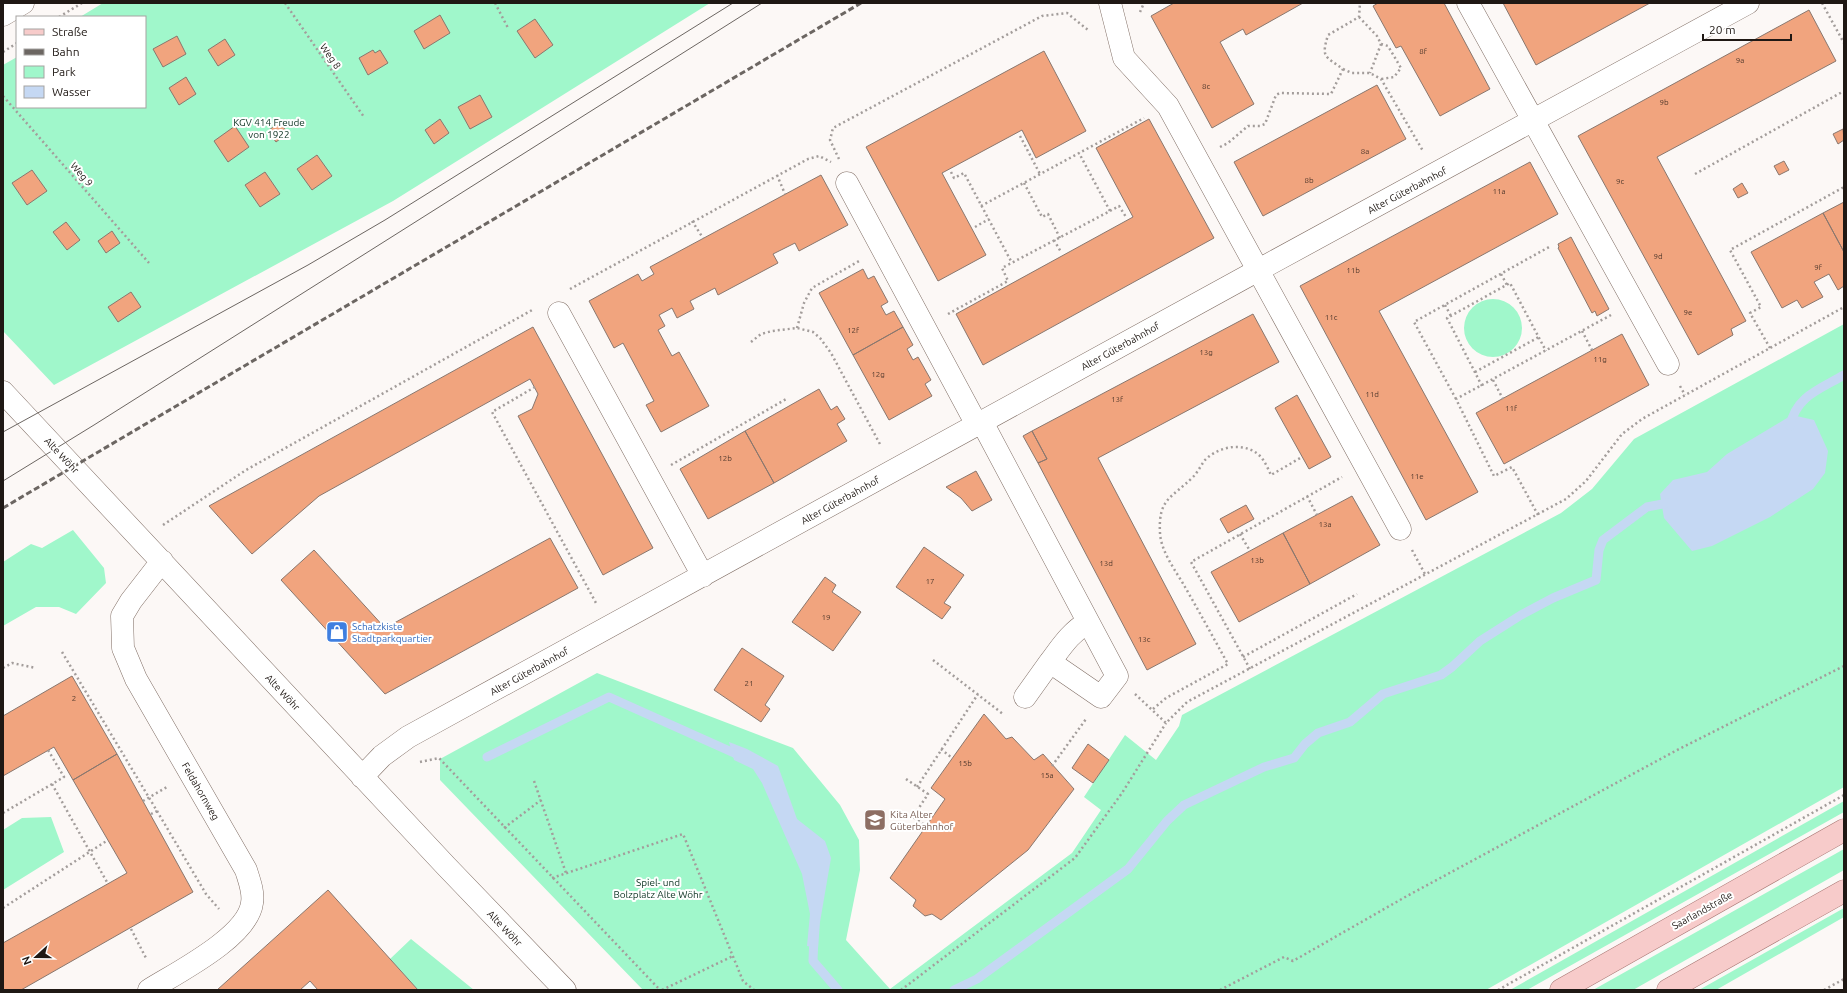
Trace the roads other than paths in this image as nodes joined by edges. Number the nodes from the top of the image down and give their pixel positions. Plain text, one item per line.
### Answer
1 (23, 3) edge
2 (1110, 3) edge
3 (1468, 3) edge
4 (1748, 3) edge
5 (3, 15) edge
6 (1533, 120) junction
7 (847, 183) road end
8 (1258, 269) junction
9 (555, 306) road end
10 (1668, 364) dead end
11 (3, 392) edge
12 (979, 423) junction
13 (1400, 529) dead end
14 (162, 561) junction
15 (703, 576) junction
16 (1088, 622) junction
17 (1050, 662) junction
18 (1024, 697) road end
19 (362, 777) junction
20 (1844, 830) edge
21 (1844, 891) edge
22 (154, 987) edge
23 (565, 990) edge
24 (1561, 990) edge
25 (1668, 990) edge

1 - 5 street
2 - 8 street
3 - 6 street
4 - 6 street, Alter Güterbahnhof
6 - 8 street, Alter Güterbahnhof
6 - 10 street
7 - 12 street
8 - 12 street, Alter Güterbahnhof
8 - 13 street
9 - 15 street
11 - 14 street, Alte Wöhr
12 - 15 street, Alter Güterbahnhof
12 - 16 street
14 - 19 street, Alte Wöhr
14 - 22 street, Feldahornweg
15 - 19 street, Alter Güterbahnhof
16 - 17 street
16 - 17 street
17 - 18 street
19 - 23 street, Alte Wöhr
20 - 24 main road, Saarlandstraße
21 - 25 main road

